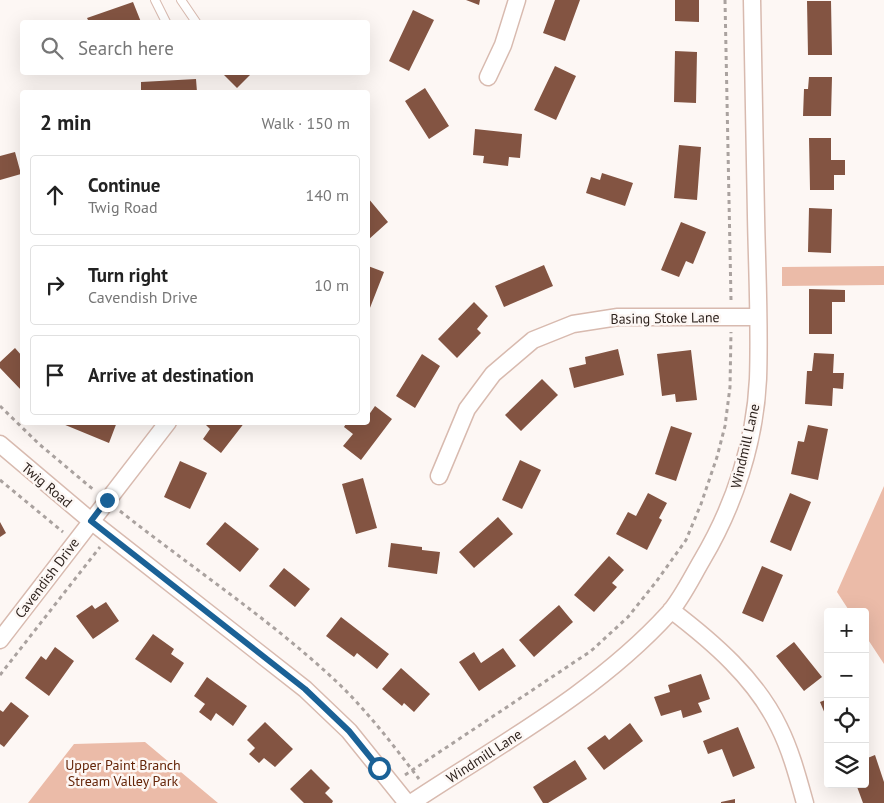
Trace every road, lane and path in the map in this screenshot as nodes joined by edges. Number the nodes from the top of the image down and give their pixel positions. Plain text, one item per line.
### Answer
1 (154, 0) edge
2 (180, 0) edge
3 (517, 0) edge
4 (725, 0) edge
5 (752, 0) edge
6 (165, 20) edge
7 (195, 20) edge
8 (488, 77) dead end
9 (731, 317) junction
10 (758, 317) junction
11 (0, 406) edge
12 (166, 425) edge
13 (0, 444) edge
14 (439, 476) dead end
15 (0, 480) edge
16 (107, 500) junction
17 (126, 515) junction
18 (91, 521) junction
19 (109, 536) junction
20 (75, 542) junction
21 (93, 556) junction
22 (671, 610) junction
23 (0, 640) edge
24 (0, 675) edge
25 (412, 771) junction
26 (392, 784) junction
27 (428, 792) junction
28 (407, 803) edge
29 (411, 803) edge
30 (804, 803) edge

1 - 6 lane
2 - 7 lane
3 - 8 street
4 - 9 path
5 - 10 street, Windmill Lane
9 - 10 street, Basing Stoke Lane
9 - 14 street, Basing Stoke Lane
9 - 25 path
10 - 22 street, Windmill Lane
11 - 16 path
12 - 16 street, Cavendish Drive
13 - 18 street, Twig Road
15 - 20 path
16 - 17 path
16 - 18 street, Cavendish Drive
17 - 19 path
17 - 25 path
18 - 19 street, Twig Road
18 - 20 street, Cavendish Drive
19 - 21 path
19 - 26 street, Twig Road
20 - 21 path
20 - 23 street, Cavendish Drive
21 - 24 path
22 - 27 street, Windmill Lane
22 - 30 street
25 - 26 path
25 - 27 path
26 - 28 street, Twig Road
27 - 29 street, Windmill Lane

